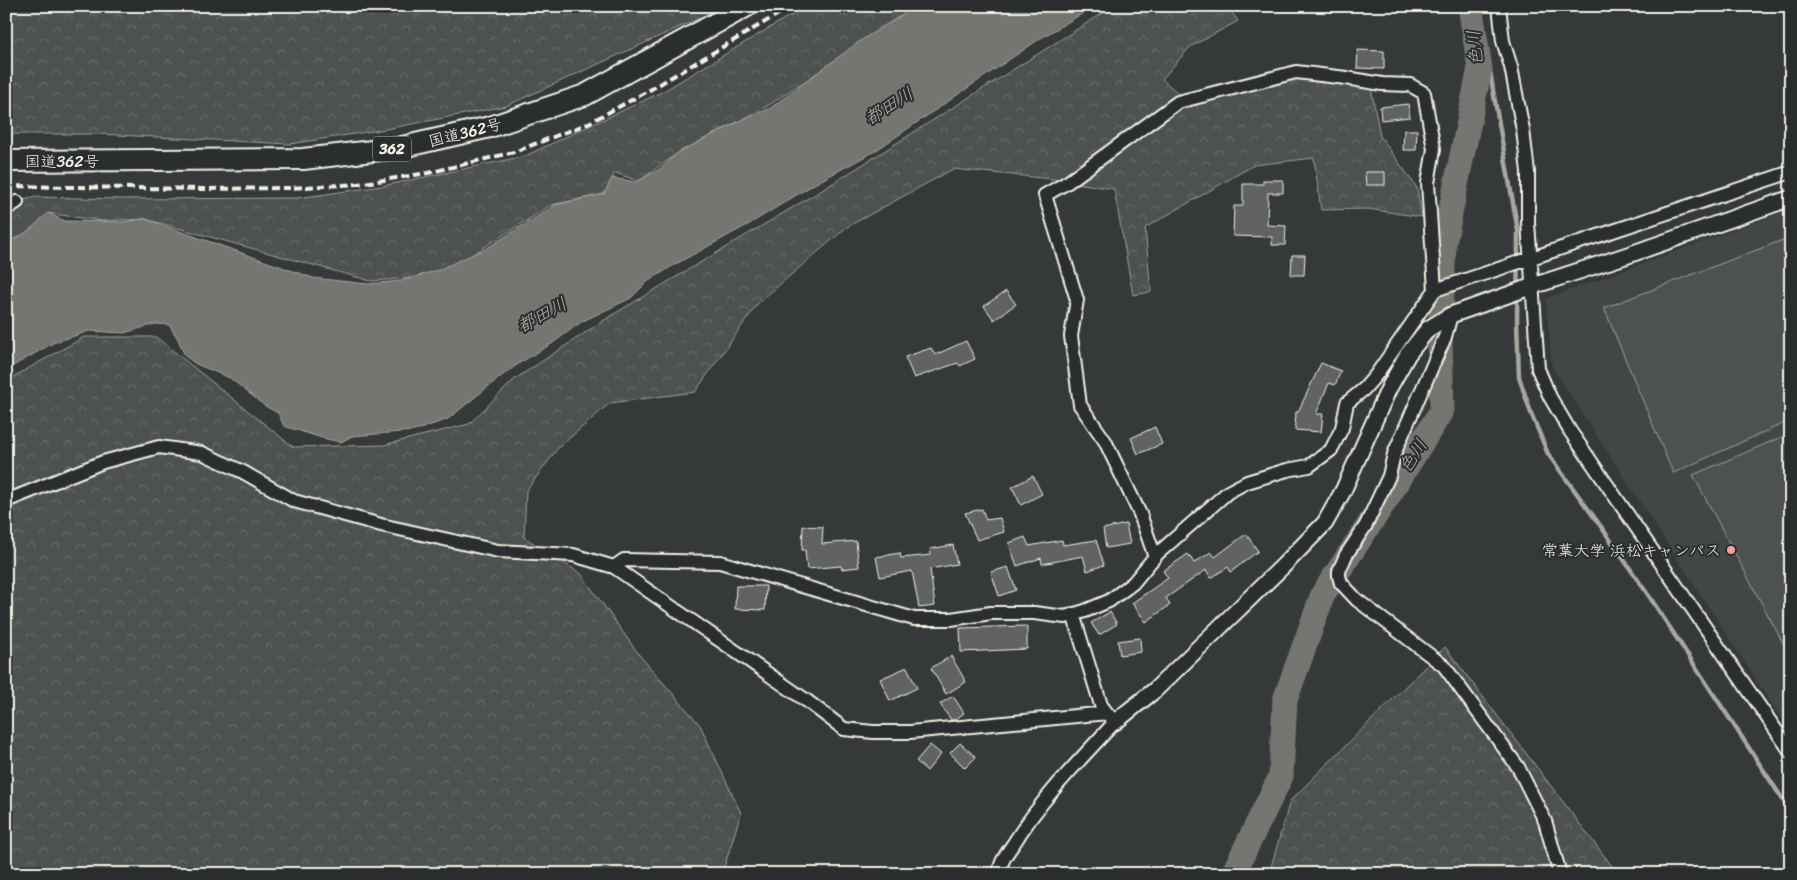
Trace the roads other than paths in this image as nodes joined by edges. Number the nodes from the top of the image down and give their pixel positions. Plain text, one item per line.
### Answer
1 (747, 6) edge
2 (1499, 6) edge
3 (6, 161) edge
4 (1791, 172) edge
5 (1791, 198) edge
6 (1531, 258) junction
7 (1533, 286) junction
8 (1435, 290) junction
9 (1451, 315) junction
10 (6, 501) edge
11 (1155, 557) junction
12 (614, 568) junction
13 (1073, 614) junction
14 (1111, 717) junction
15 (1791, 752) edge
16 (998, 874) edge
17 (1560, 874) edge

1 - 3 highway, 国道362号 / 362
2 - 6 street
4 - 6 street
5 - 7 street
6 - 7 street
6 - 8 street
7 - 9 street
7 - 15 street
8 - 11 street
8 - 11 street
9 - 14 street
9 - 17 street
10 - 12 street
11 - 13 street
12 - 13 street
12 - 14 street
13 - 14 street
14 - 16 street

